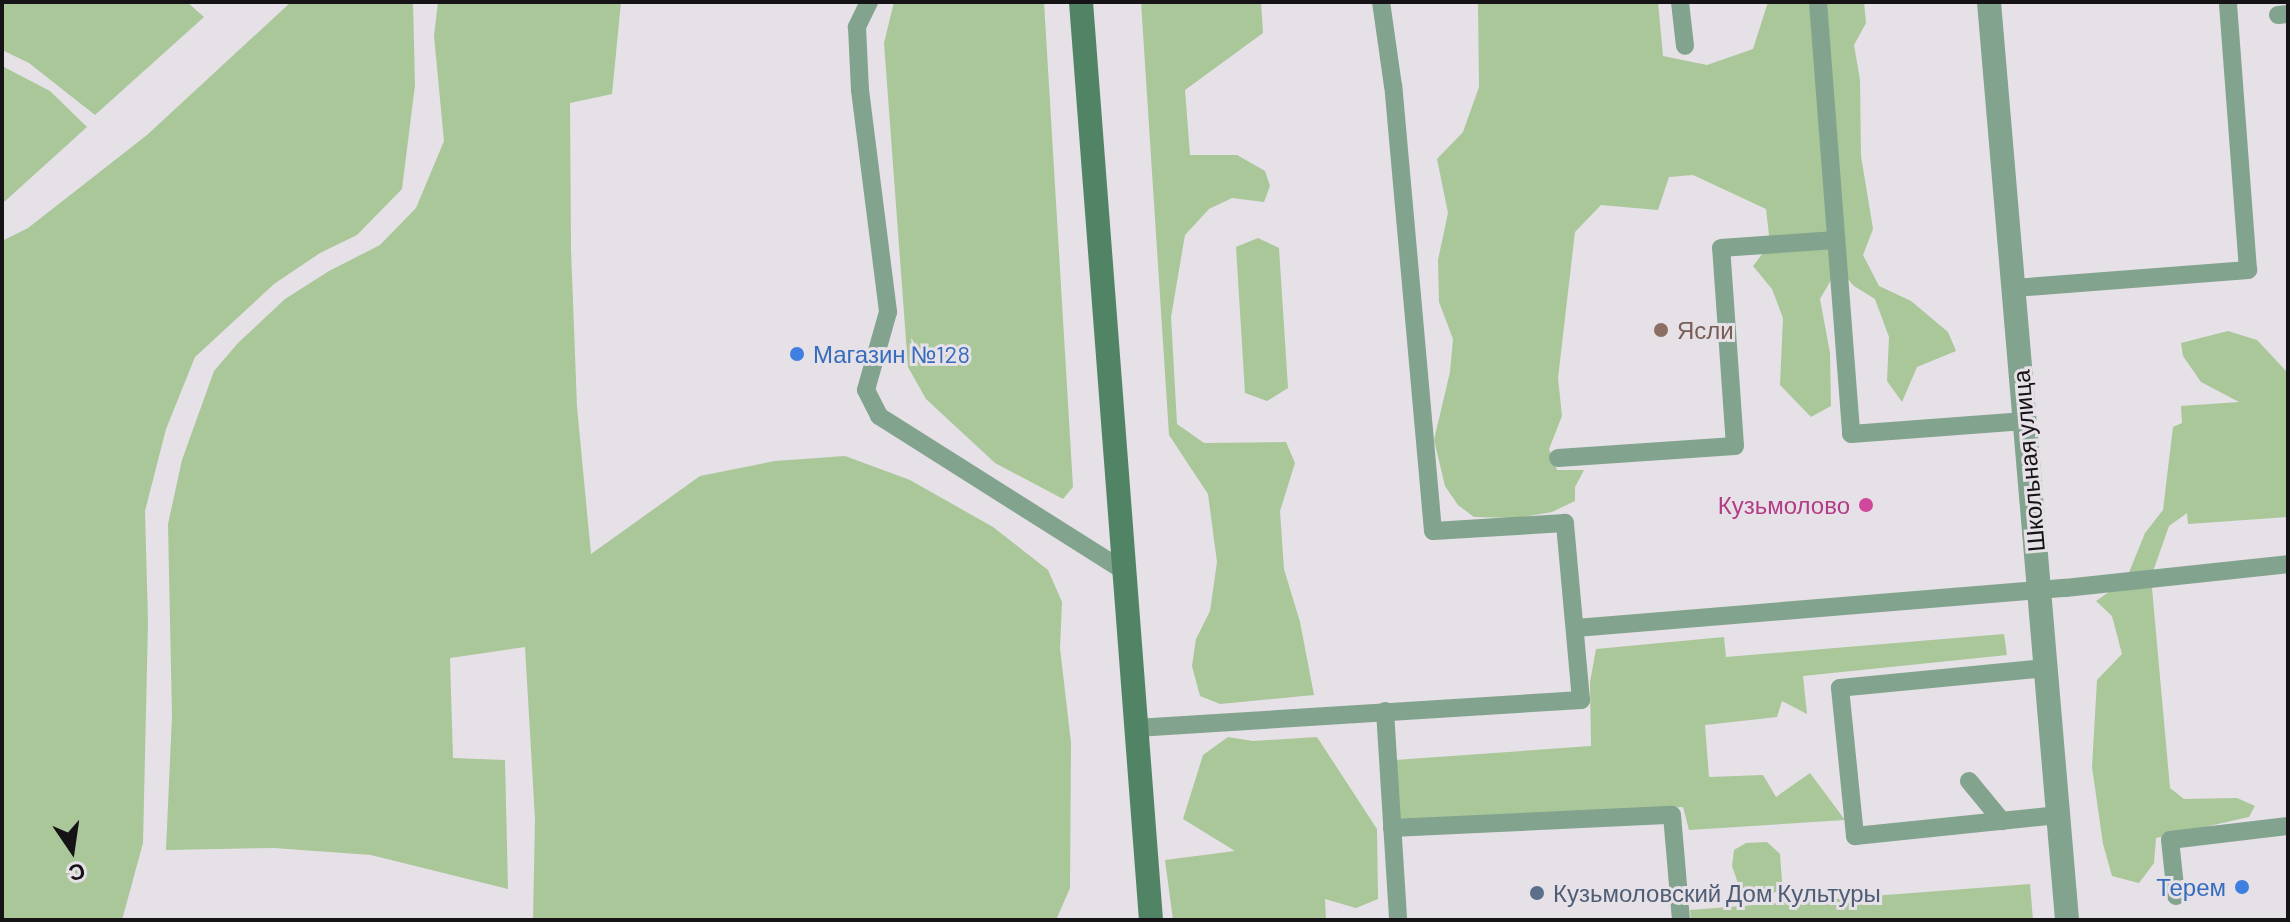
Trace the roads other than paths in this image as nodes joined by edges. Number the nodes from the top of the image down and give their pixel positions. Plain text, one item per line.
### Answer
1 (869, 2) edge
2 (1081, 2) edge
3 (1381, 2) edge
4 (1680, 2) edge
5 (1818, 2) edge
6 (1989, 2) edge
7 (2228, 2) edge
8 (1685, 46) dead end
9 (1836, 240) junction
10 (2014, 288) junction
11 (2025, 421) junction
12 (1558, 458) dead end
13 (2288, 564) edge
14 (1123, 570) junction
15 (2039, 589) junction
16 (1576, 628) junction
17 (2046, 668) junction
18 (1385, 711) junction
19 (1136, 728) junction
20 (1969, 781) dead end
21 (2058, 815) junction
22 (2002, 821) junction
23 (2288, 826) edge
24 (1392, 828) junction
25 (2176, 896) dead end
26 (1151, 920) edge
27 (1398, 920) edge
28 (1681, 920) edge
29 (2067, 920) edge

1 - 14 lane
2 - 14 main road
3 - 16 lane
4 - 8 lane
5 - 9 lane
6 - 10 street, Школьная улица
7 - 10 lane
9 - 11 lane
9 - 12 lane
10 - 11 street, Школьная улица
11 - 15 street, Школьная улица
13 - 15 lane
14 - 19 main road
15 - 16 lane
15 - 17 street, Школьная улица
16 - 18 lane
17 - 21 street, Школьная улица
17 - 22 lane
18 - 19 lane
18 - 24 lane
19 - 26 main road
20 - 22 lane
21 - 22 lane
21 - 29 street, Школьная улица
23 - 25 lane
24 - 27 lane
24 - 28 lane

